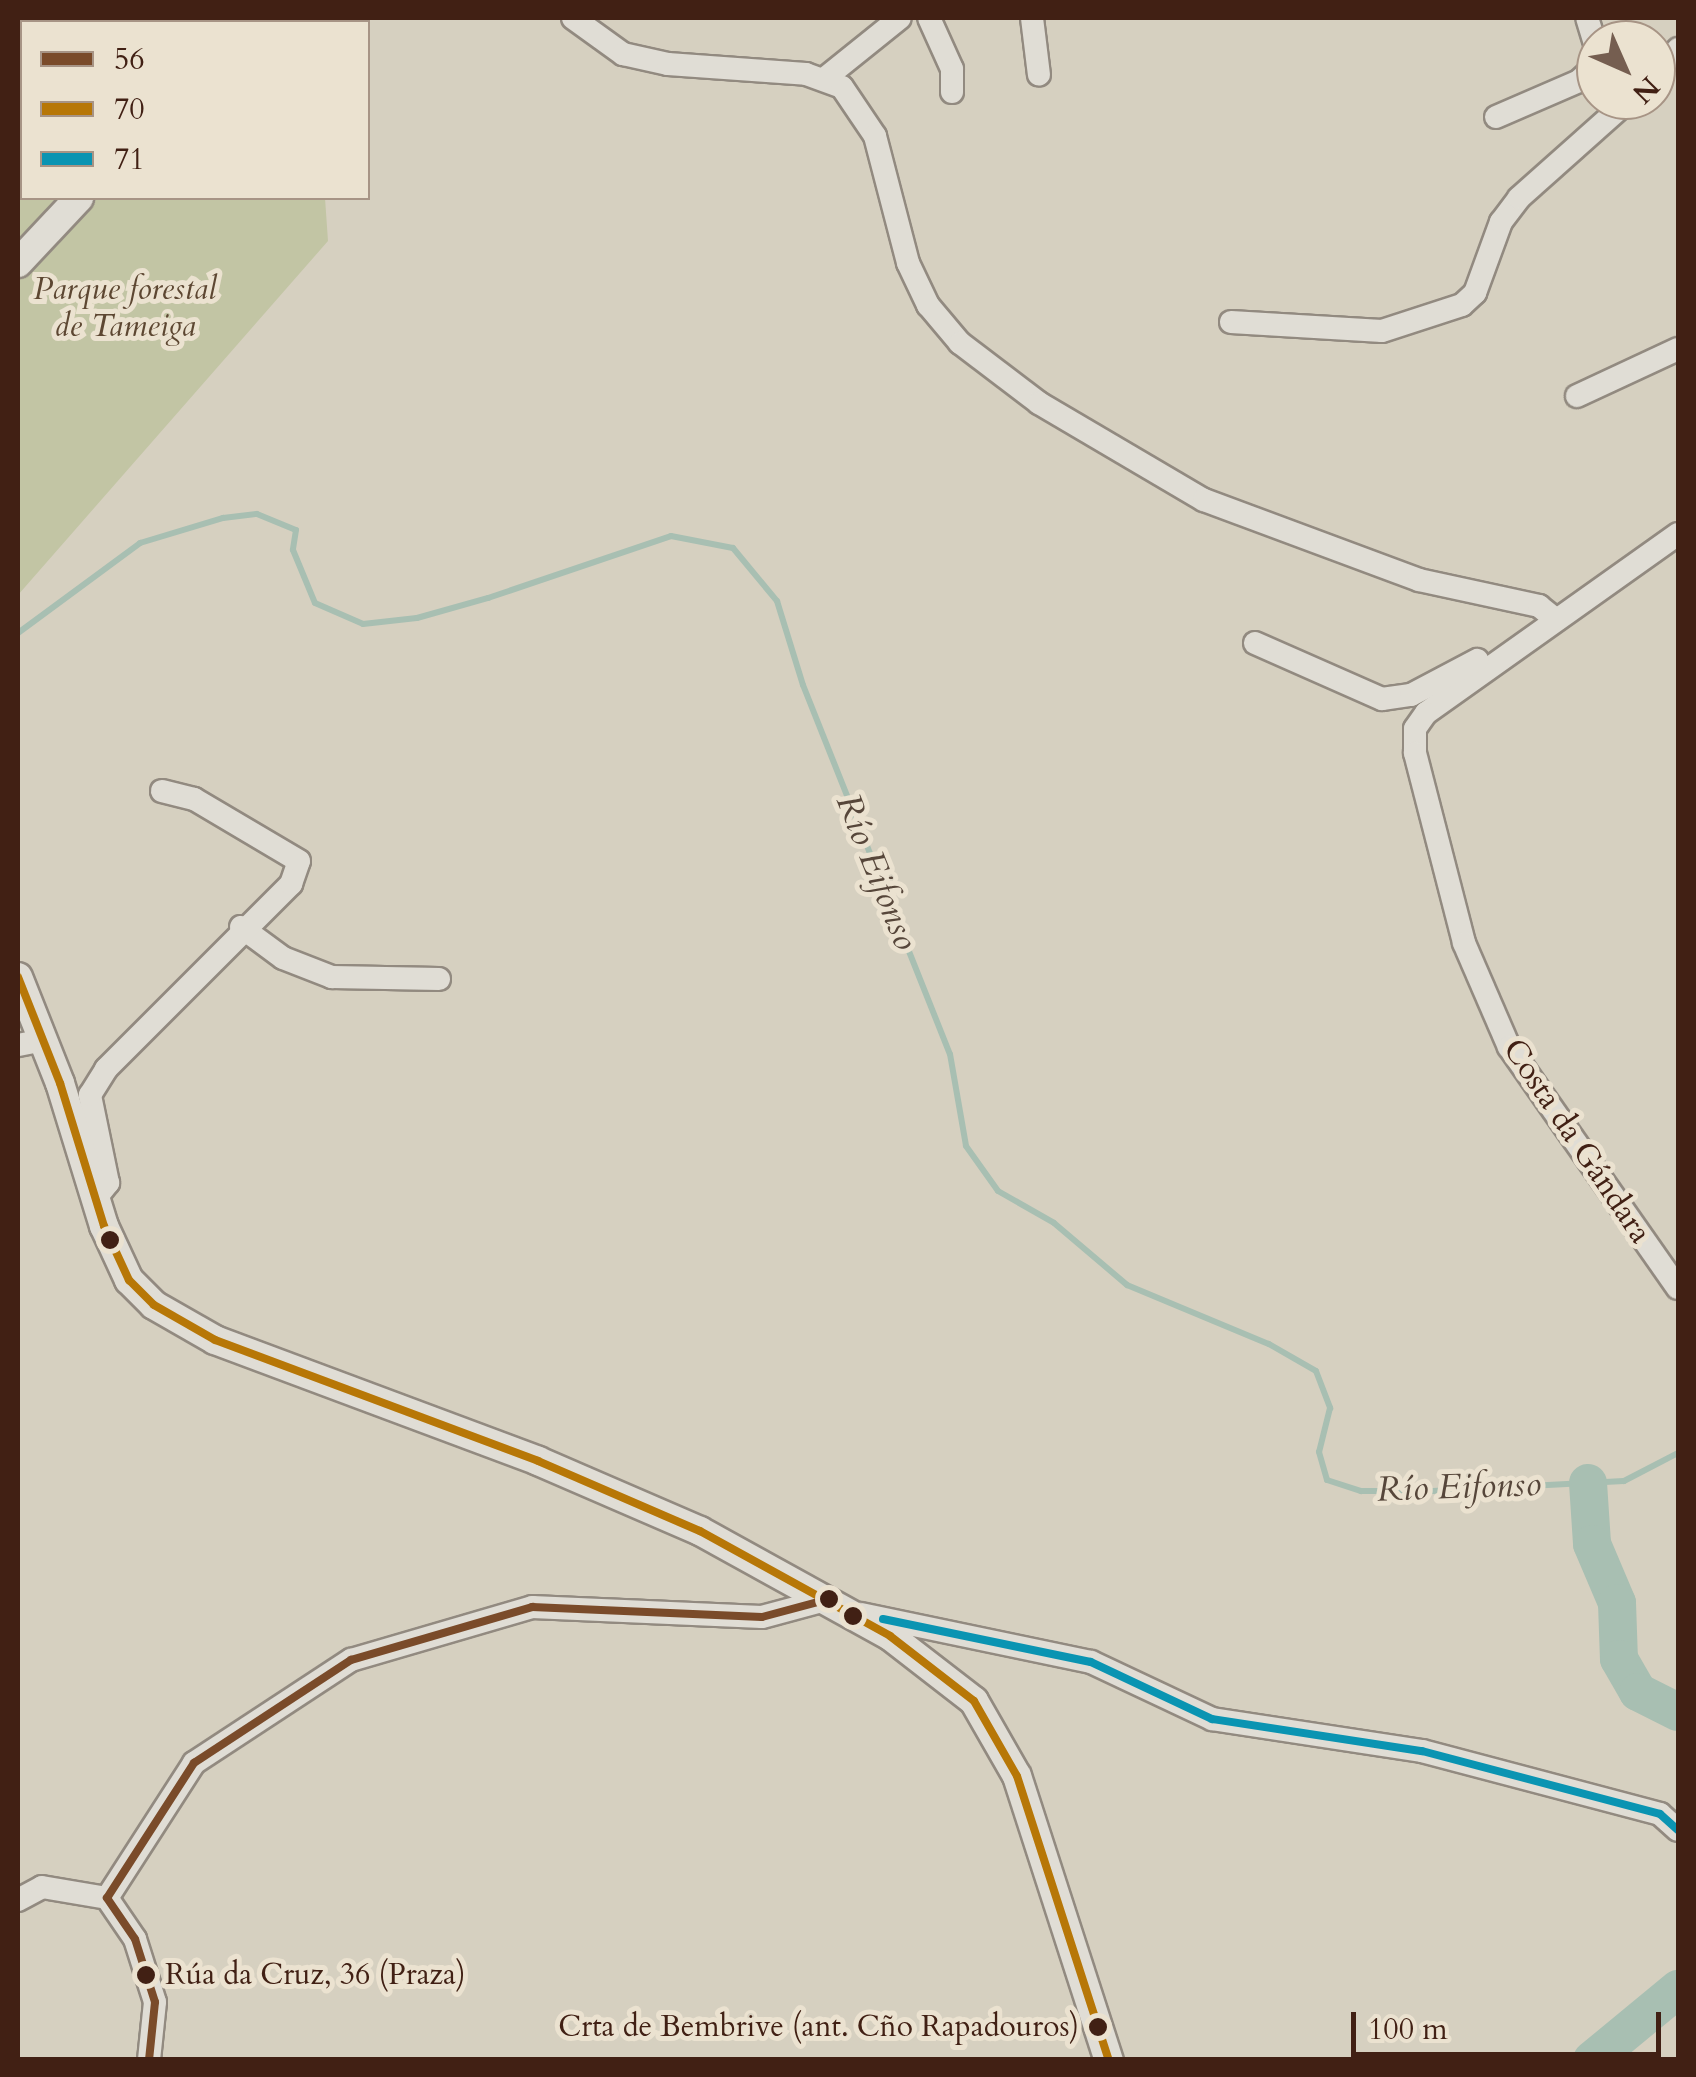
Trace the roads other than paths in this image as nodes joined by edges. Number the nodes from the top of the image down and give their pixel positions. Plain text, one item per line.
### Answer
1 (573, 18) edge
2 (900, 18) edge
3 (929, 18) edge
4 (1032, 18) edge
5 (1587, 18) edge
6 (1039, 75) dead end
7 (824, 80) junction
8 (952, 92) dead end
9 (1496, 117) dead end
10 (1607, 120) edge
11 (78, 200) edge
12 (18, 263) edge
13 (1231, 322) dead end
14 (1678, 349) edge
15 (1577, 396) dead end
16 (1678, 534) edge
17 (1556, 620) junction
18 (1255, 643) dead end
19 (1525, 643) junction
20 (162, 790) dead end
21 (242, 927) junction
22 (18, 977) edge
23 (439, 980) dead end
24 (31, 1042) edge
25 (96, 1199) junction
26 (1678, 1288) edge
27 (839, 1606) junction
28 (1678, 1830) edge
29 (107, 1898) junction
30 (18, 1900) edge
31 (149, 2060) edge
32 (1109, 2060) edge

1 - 7 street
2 - 7 street
3 - 8 street
4 - 6 street
5 - 9 street
7 - 17 street
10 - 13 street
11 - 12 street
14 - 15 street
16 - 17 street, Costa da Gándara
17 - 19 street, Costa da Gándara
18 - 19 street
19 - 26 street, Costa da Gándara
20 - 21 street
21 - 23 street
21 - 25 street
22 - 24 street
24 - 25 street
25 - 27 street
27 - 28 street
27 - 29 street
27 - 32 street
29 - 30 street
29 - 31 street

